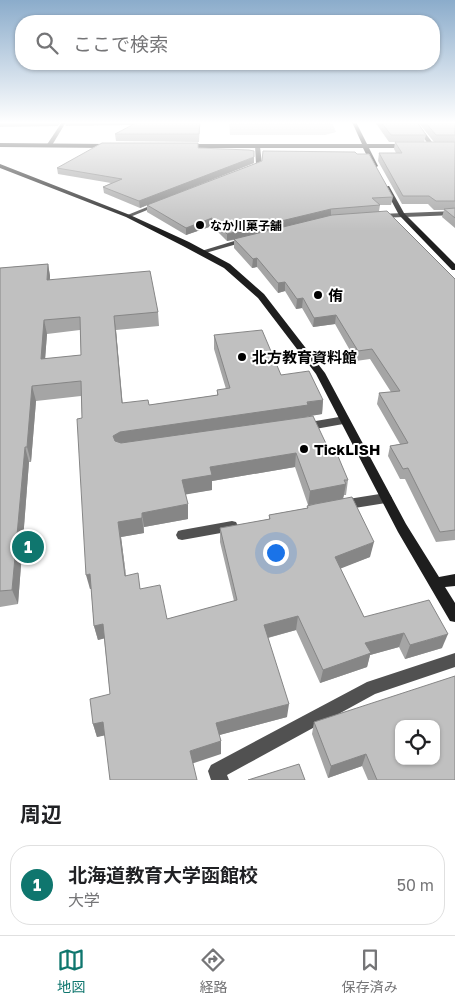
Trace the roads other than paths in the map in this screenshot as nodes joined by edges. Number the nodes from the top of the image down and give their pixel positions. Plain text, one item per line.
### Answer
1 (258, 158) edge
2 (371, 158) edge
3 (0, 166) edge
4 (242, 172) edge
5 (379, 174) edge
6 (384, 182) edge
7 (163, 202) edge
8 (455, 213) edge
9 (401, 214) junction
10 (128, 216) junction
11 (366, 217) edge
12 (259, 237) edge
13 (202, 252) junction
14 (455, 268) edge
15 (345, 420) junction
16 (291, 428) edge
17 (386, 498) junction
18 (328, 508) edge
19 (241, 524) edge
20 (182, 535) dead end
21 (455, 580) edge
22 (436, 583) junction
23 (455, 616) edge
24 (455, 660) edge
25 (220, 780) edge

1 - 4 street
2 - 5 street
3 - 10 street
6 - 9 street
7 - 10 street
8 - 9 street
9 - 11 street
9 - 14 street
10 - 13 street
12 - 13 street
13 - 15 street
15 - 16 street
15 - 17 street
17 - 18 street
17 - 22 street
19 - 20 street
21 - 22 street
22 - 23 street
24 - 25 street

